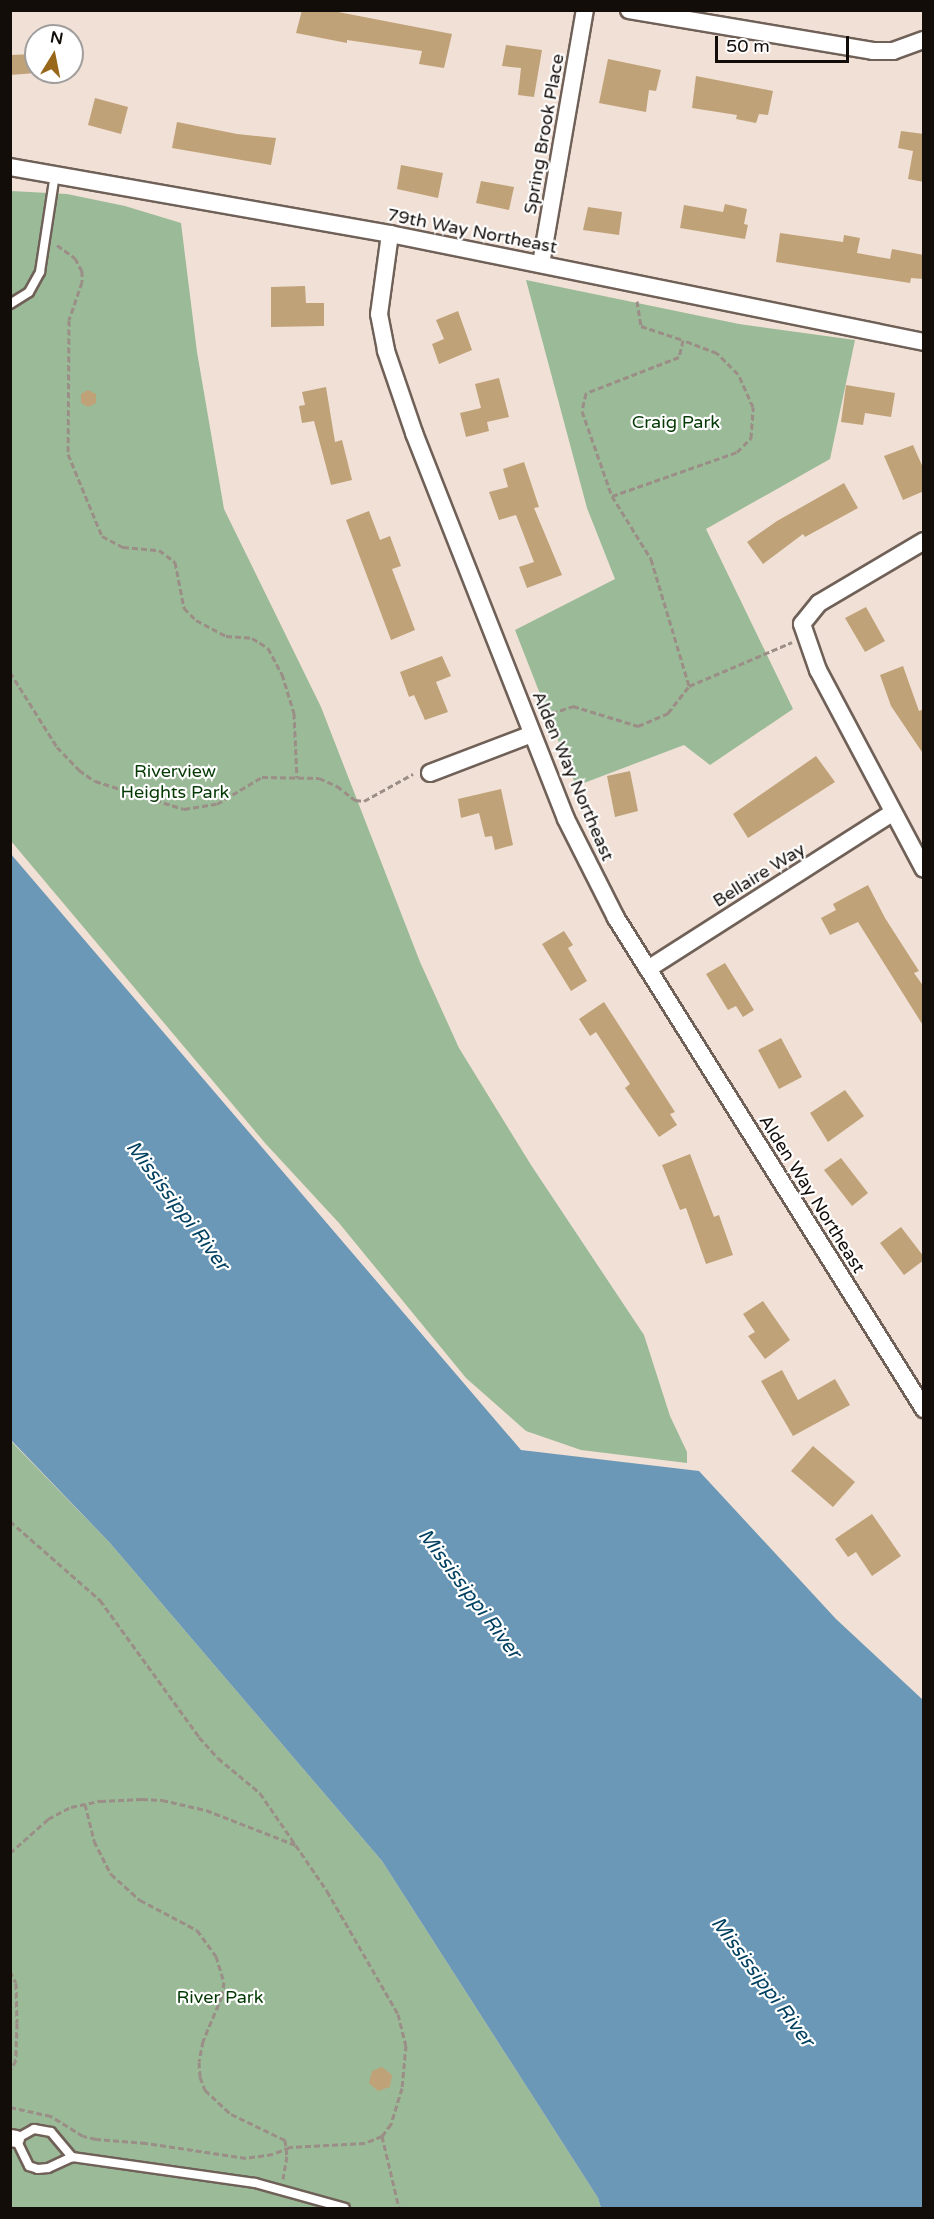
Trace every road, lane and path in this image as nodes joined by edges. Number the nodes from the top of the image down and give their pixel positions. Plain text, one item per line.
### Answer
1 (585, 10) edge
2 (629, 10) edge
3 (924, 40) edge
4 (10, 167) edge
5 (55, 174) junction
6 (390, 234) junction
7 (46, 238) junction
8 (541, 264) junction
9 (639, 284) junction
10 (10, 304) edge
11 (683, 340) junction
12 (924, 342) edge
13 (612, 496) junction
14 (924, 541) edge
15 (806, 637) junction
16 (10, 672) edge
17 (689, 686) junction
18 (529, 728) junction
19 (430, 773) joint
20 (297, 778) junction
21 (892, 813) junction
22 (924, 869) edge
23 (648, 969) junction
24 (924, 1409) edge
25 (10, 1521) edge
26 (85, 1804) junction
27 (297, 1845) junction
28 (10, 1853) edge
29 (10, 1971) edge
30 (10, 2071) edge
31 (10, 2107) edge
32 (382, 2136) junction
33 (13, 2138) edge
34 (287, 2148) junction
35 (72, 2157) junction
36 (281, 2189) junction
37 (330, 2206) edge
38 (345, 2208) edge
39 (399, 2208) edge

1 - 8 street, Spring Brook Place
2 - 3 street
4 - 5 street, 79th Way Northeast
5 - 6 street, 79th Way Northeast
5 - 7 lane
6 - 8 street, 79th Way Northeast
6 - 18 street, Alden Way Northeast
7 - 10 lane
7 - 20 path
8 - 9 street, 79th Way Northeast
9 - 11 path
9 - 12 street, 79th Way Northeast
11 - 13 path
11 - 13 path
13 - 17 path
14 - 15 street
15 - 17 path
15 - 21 street
16 - 20 path
17 - 18 path
18 - 19 street
18 - 23 street, Alden Way Northeast
19 - 20 path
21 - 22 street
21 - 23 street, Bellaire Way
23 - 24 street, Alden Way Northeast
25 - 27 path
26 - 27 path
26 - 28 path
26 - 34 path
27 - 32 path
29 - 30 path
31 - 34 path
32 - 34 path
32 - 39 path
33 - 35 lane
33 - 35 lane
34 - 36 path
35 - 36 lane
36 - 37 lane
37 - 38 lane

